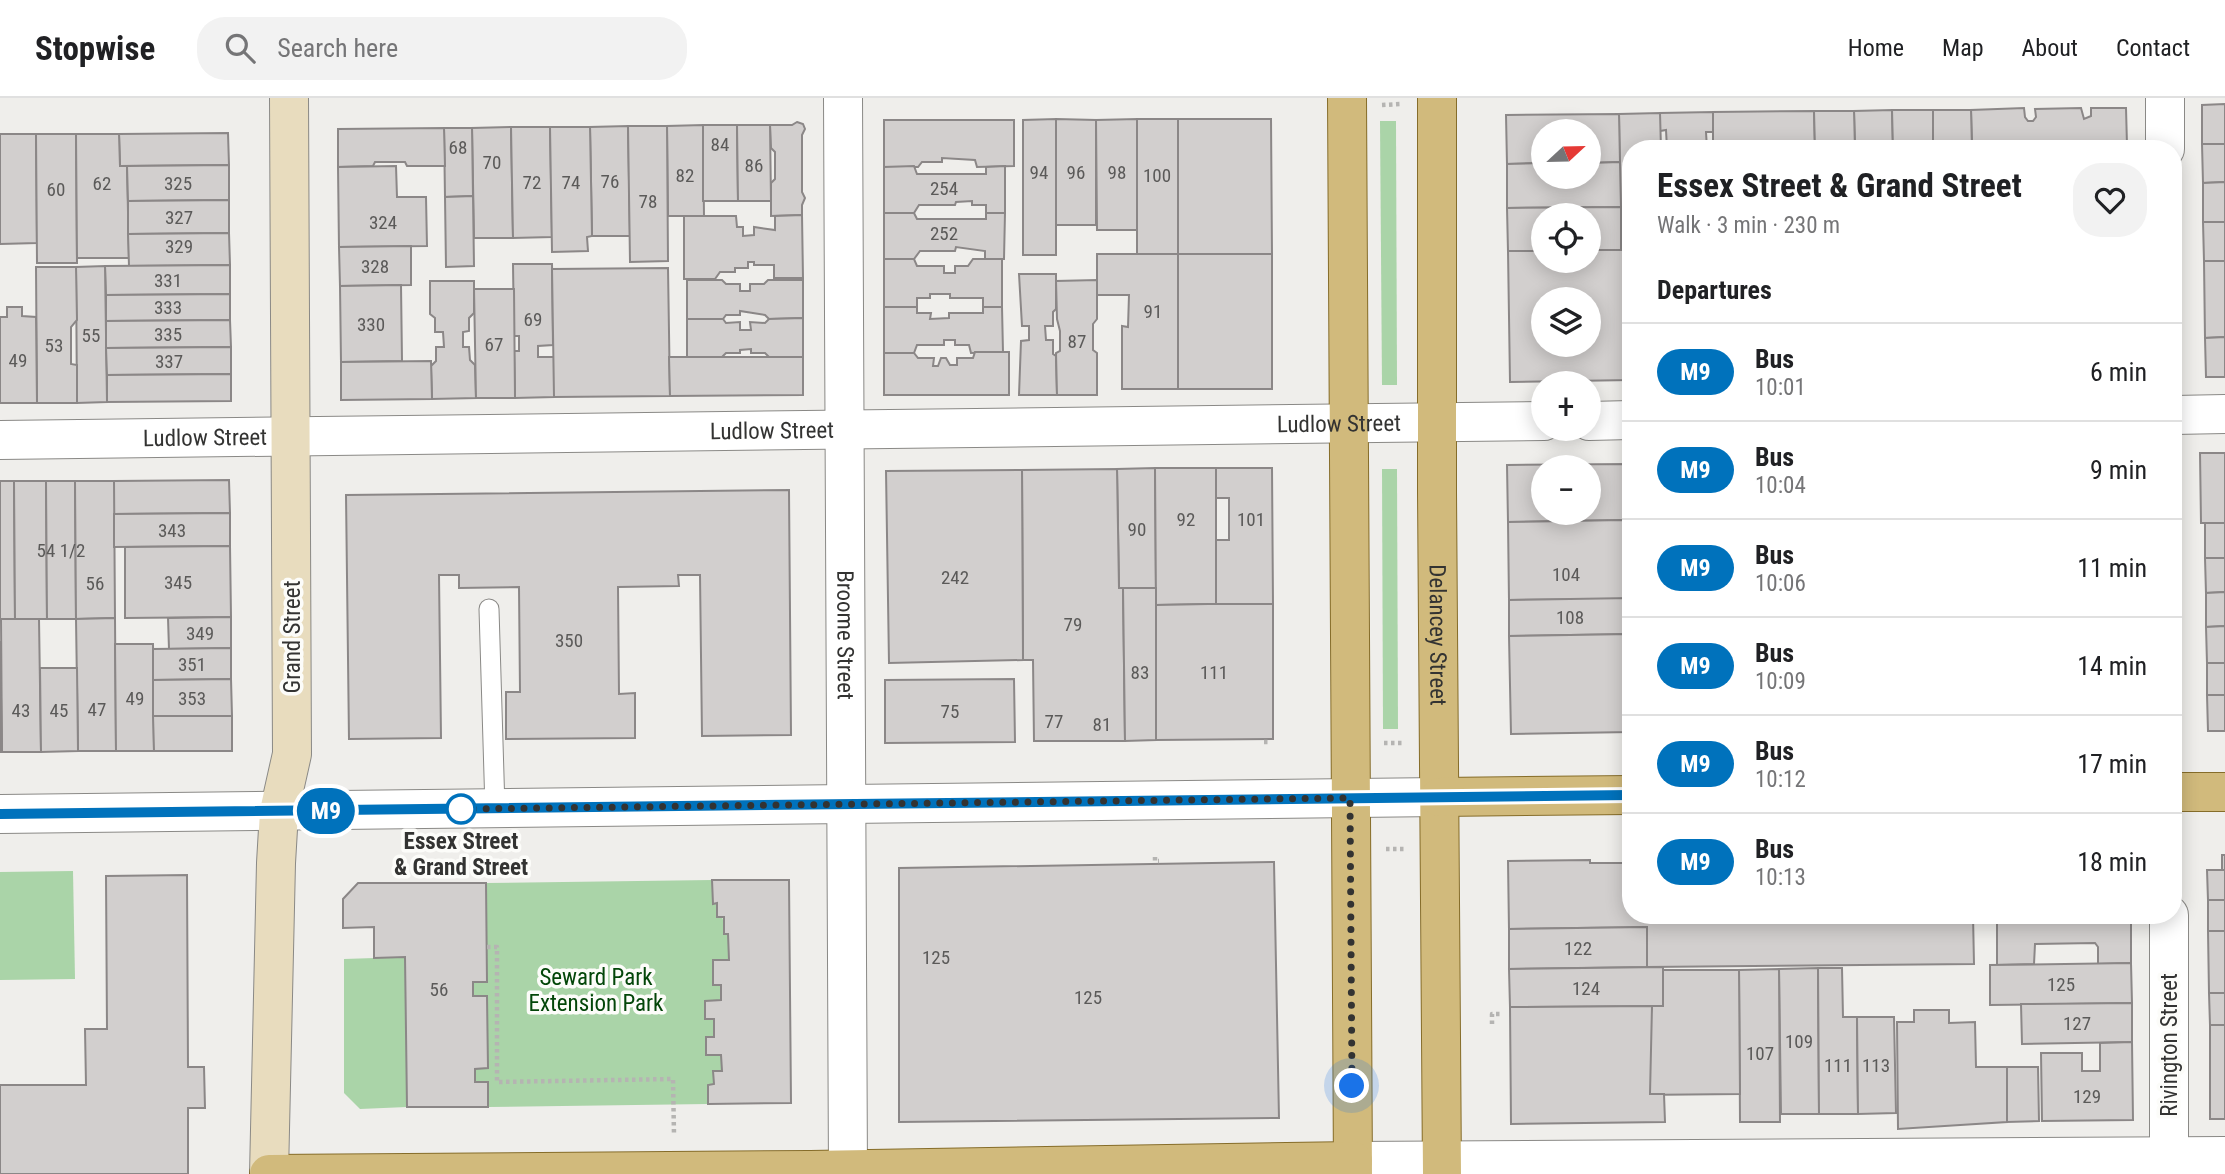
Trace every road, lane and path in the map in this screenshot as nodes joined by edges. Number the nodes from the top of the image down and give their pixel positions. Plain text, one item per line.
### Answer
1 (289, 98) edge
2 (843, 98) edge
3 (2165, 98) edge
4 (1365, 101) edge
5 (1419, 101) edge
6 (2165, 140) edge
7 (2225, 414) edge
8 (2182, 415) edge
9 (1531, 421) edge
10 (1601, 421) edge
11 (1622, 421) edge
12 (1437, 423) junction
13 (1349, 424) junction
14 (844, 432) junction
15 (291, 439) junction
16 (0, 440) edge
17 (489, 608) dead end
18 (1384, 743) dead end
19 (1408, 743) dead end
20 (2182, 792) edge
21 (2225, 792) edge
22 (1622, 795) edge
23 (1440, 797) junction
24 (1350, 798) junction
25 (846, 804) junction
26 (495, 809) junction
27 (279, 812) junction
28 (0, 814) edge
29 (1385, 849) dead end
30 (1407, 849) dead end
31 (2169, 924) edge
32 (487, 947) dead end
33 (1501, 1014) dead end
34 (1492, 1024) dead end
35 (674, 1137) dead end
36 (2225, 1156) edge
37 (2169, 1165) edge
38 (1353, 1167) edge
39 (1442, 1168) edge
40 (848, 1171) edge
41 (269, 1174) edge

1 - 15 main road, Grand Street
2 - 14 street, Broome Street
3 - 6 street
4 - 5 path
4 - 13 main road
5 - 12 main road, Delancey Street
7 - 8 street
9 - 12 street, Ludlow Street
10 - 11 street
12 - 13 street, Ludlow Street
12 - 23 main road, Delancey Street
13 - 14 street, Ludlow Street
13 - 24 main road
14 - 15 street, Ludlow Street
14 - 25 street, Broome Street
15 - 16 street, Ludlow Street
15 - 27 main road, Grand Street
17 - 26 lane
18 - 19 path
20 - 21 main road
22 - 23 main road
23 - 24 street
23 - 39 main road, Delancey Street
24 - 25 street
24 - 38 main road
25 - 26 street
25 - 40 street, Broome Street
26 - 27 street
27 - 28 street
27 - 41 main road, Grand Street
29 - 30 path
31 - 37 street, Rivington Street
32 - 35 path
33 - 34 path
36 - 37 street
37 - 39 street
38 - 39 street
38 - 40 main road
40 - 41 main road

